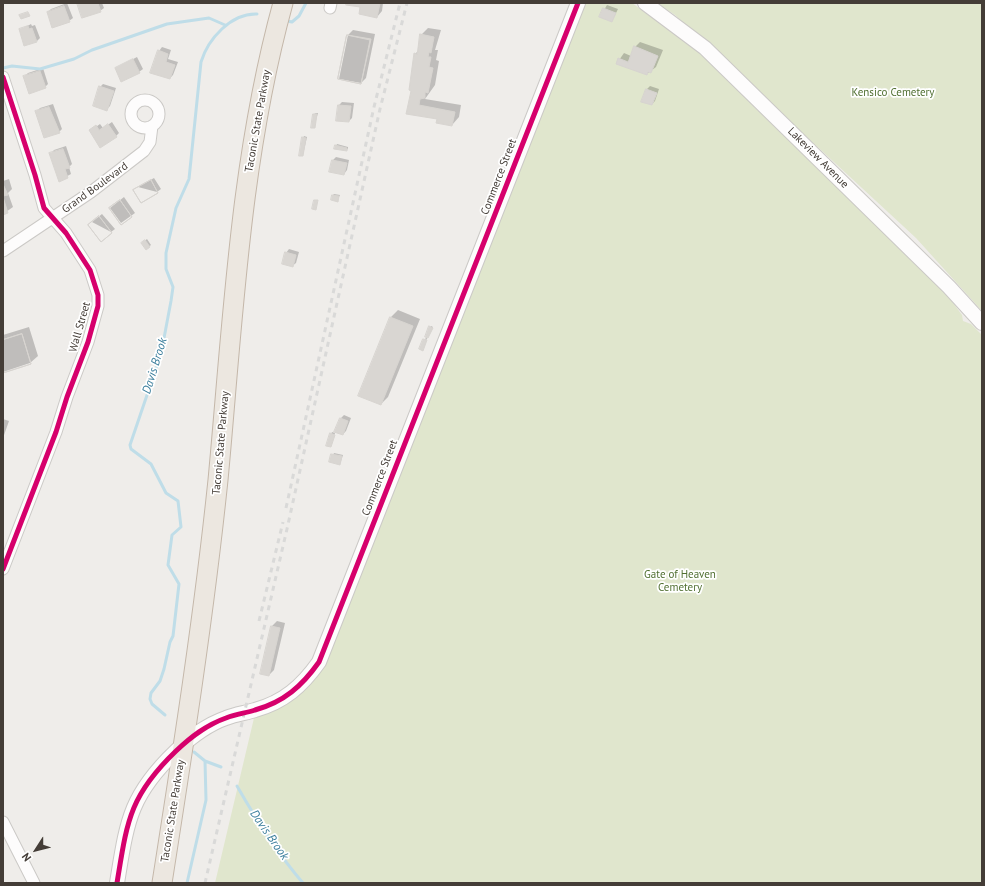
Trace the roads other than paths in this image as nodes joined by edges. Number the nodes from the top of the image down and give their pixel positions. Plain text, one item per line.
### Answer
1 (270, 3) edge
2 (283, 3) edge
3 (578, 3) edge
4 (645, 3) edge
5 (3, 78) edge
6 (152, 126) dead end
7 (52, 219) junction
8 (3, 251) edge
9 (982, 323) edge
10 (3, 569) edge
11 (177, 751) junction
12 (3, 822) edge
13 (34, 883) edge
14 (117, 883) edge
15 (151, 883) edge
16 (162, 883) edge

1 - 11 highway, Taconic State Parkway
2 - 11 highway, Taconic State Parkway
3 - 11 street, Commerce Street
4 - 9 street, Lakeview Avenue
5 - 7 street, Wall Street
6 - 7 street, Grand Boulevard
7 - 8 street, Grand Boulevard
7 - 10 street, Wall Street
11 - 14 street, Commerce Street
11 - 15 highway, Taconic State Parkway
11 - 16 highway, Taconic State Parkway
12 - 13 street

